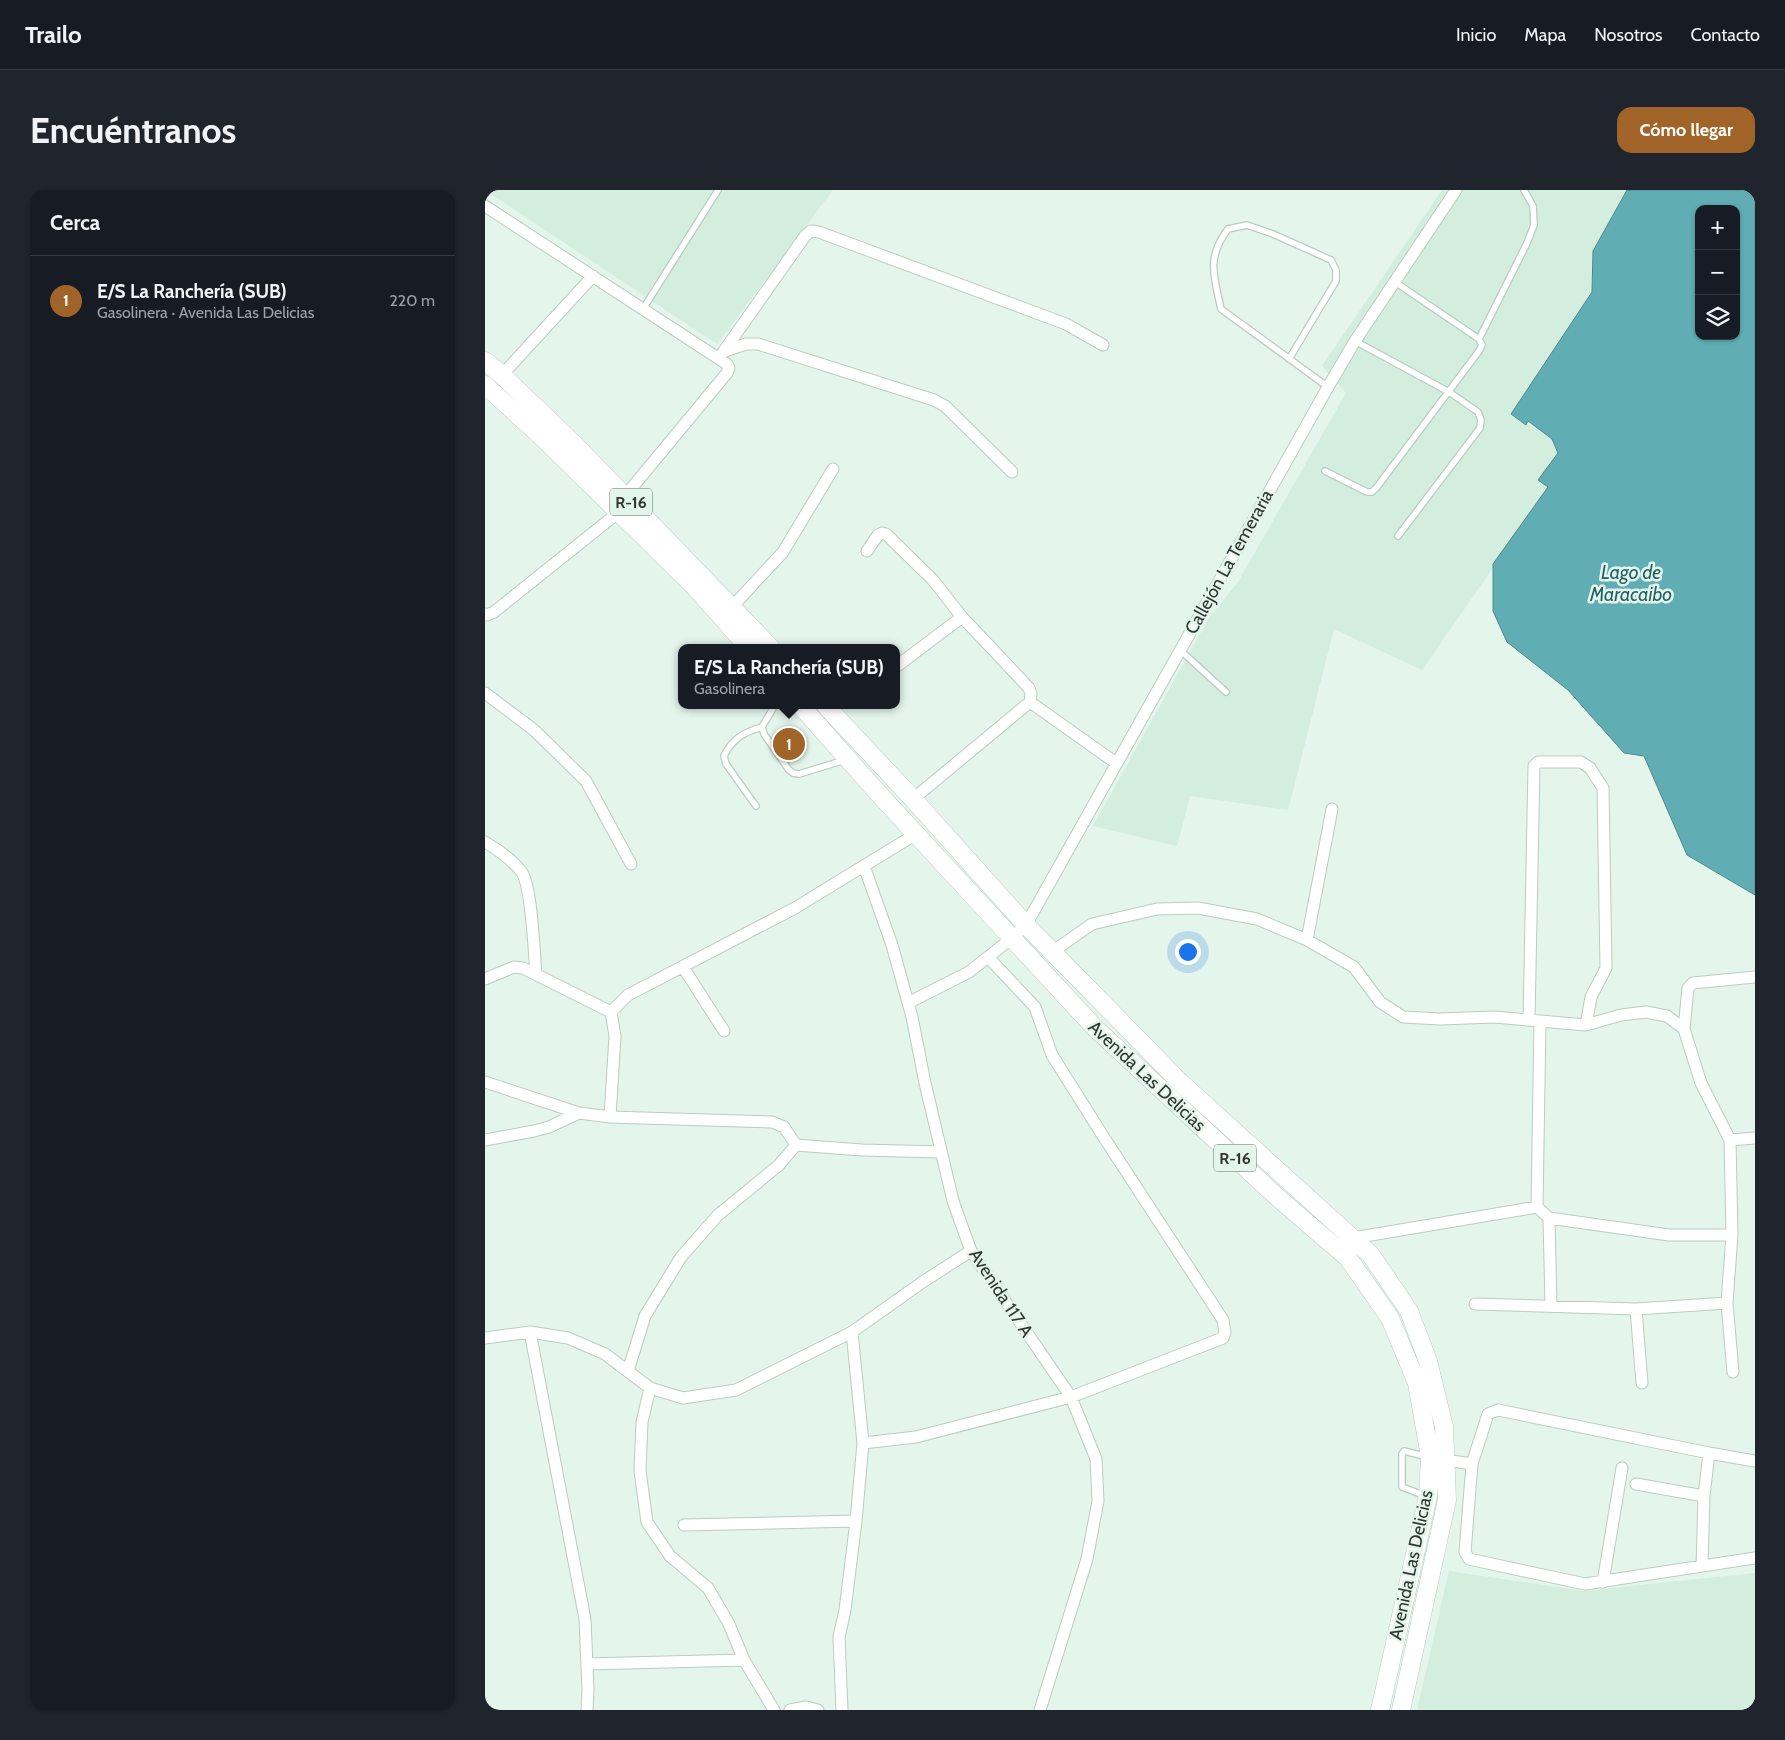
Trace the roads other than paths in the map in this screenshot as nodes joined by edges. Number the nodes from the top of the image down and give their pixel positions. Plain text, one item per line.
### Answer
1 (718, 190) edge
2 (1456, 190) edge
3 (1524, 190) edge
4 (485, 206) edge
5 (593, 276) junction
6 (1395, 282) junction
7 (643, 309) junction
8 (1479, 339) junction
9 (1355, 341) junction
10 (1103, 345) dead end
11 (722, 355) junction
12 (1289, 359) junction
13 (485, 361) edge
14 (502, 375) junction
15 (485, 385) edge
16 (1327, 387) junction
17 (1449, 392) junction
18 (833, 469) dead end
19 (1325, 471) dead end
20 (1012, 472) dead end
21 (622, 504) junction
22 (1398, 536) dead end
23 (867, 551) dead end
24 (733, 607) junction
25 (962, 616) junction
26 (486, 617) edge
27 (745, 644) edge
28 (767, 644) edge
29 (1180, 650) junction
30 (900, 664) edge
31 (1226, 692) dead end
32 (485, 693) edge
33 (1030, 702) junction
34 (772, 709) edge
35 (804, 709) edge
36 (829, 709) edge
37 (762, 727) junction
38 (848, 759) junction
39 (1116, 764) junction
40 (913, 799) junction
41 (756, 806) dead end
42 (1332, 810) dead end
43 (916, 834) junction
44 (485, 842) edge
45 (631, 864) dead end
46 (864, 866) junction
47 (1025, 925) junction
48 (1012, 938) junction
49 (1307, 940) junction
50 (1052, 952) junction
51 (988, 957) junction
52 (683, 967) junction
53 (536, 974) junction
54 (1755, 977) edge
55 (485, 979) edge
56 (908, 1003) junction
57 (611, 1012) junction
58 (1534, 1020) junction
59 (1586, 1025) junction
60 (1684, 1029) junction
61 (723, 1031) dead end
62 (485, 1082) edge
63 (579, 1113) junction
64 (610, 1117) junction
65 (1755, 1138) edge
66 (485, 1140) edge
67 (1730, 1140) junction
68 (796, 1145) junction
69 (941, 1152) junction
70 (1537, 1207) junction
71 (1549, 1218) junction
72 (1732, 1235) junction
73 (1353, 1238) junction
74 (971, 1251) junction
75 (1727, 1303) junction
76 (1475, 1304) dead end
77 (1551, 1306) junction
78 (1636, 1309) junction
79 (530, 1332) junction
80 (852, 1332) junction
81 (485, 1338) edge
82 (628, 1371) junction
83 (1733, 1372) dead end
84 (1641, 1383) dead end
85 (650, 1388) junction
86 (1071, 1397) junction
87 (863, 1443) junction
88 (1709, 1454) junction
89 (1437, 1459) junction
90 (1755, 1461) edge
91 (1472, 1464) junction
92 (1622, 1468) dead end
93 (1636, 1484) dead end
94 (1428, 1496) junction
95 (1705, 1496) junction
96 (856, 1522) junction
97 (684, 1525) dead end
98 (1755, 1558) edge
99 (1702, 1566) junction
100 (1603, 1582) junction
101 (744, 1660) junction
102 (587, 1664) junction
103 (587, 1710) edge
104 (774, 1710) edge
105 (790, 1710) edge
106 (818, 1710) edge
107 (842, 1710) edge
108 (1040, 1710) edge
109 (1380, 1710) edge
110 (1401, 1710) edge

1 - 7 lane
2 - 6 street, Callejón La Temeraria
3 - 8 lane
4 - 5 street
5 - 7 street
5 - 14 street
6 - 8 lane
6 - 9 street, Callejón La Temeraria
7 - 11 street
8 - 17 lane
9 - 16 street, Callejón La Temeraria
9 - 17 lane
10 - 11 street
11 - 20 street
11 - 21 street
12 - 12 lane
12 - 16 lane
13 - 14 main road, R-16
14 - 21 main road, R-16
15 - 21 main road, R-16
16 - 29 street, Callejón La Temeraria
17 - 19 lane
17 - 22 lane
18 - 24 street
21 - 24 main road, R-16
21 - 26 street
21 - 27 main road, R-16
23 - 25 street
24 - 28 main road, R-16
25 - 30 street
25 - 33 street
29 - 31 lane
29 - 39 street, Callejón La Temeraria
32 - 45 street
33 - 39 street
33 - 40 street
34 - 37 lane
35 - 38 main road, Avenida Las Delicias / R-16
36 - 40 main road, Avenida Las Delicias / R-16
37 - 38 lane
37 - 41 lane
38 - 43 main road, Avenida Las Delicias / R-16
39 - 47 street, Callejón La Temeraria
40 - 47 main road, Avenida Las Delicias / R-16
42 - 49 street
43 - 46 street
43 - 48 main road, Avenida Las Delicias / R-16
44 - 53 street
46 - 52 street
46 - 56 street, Avenida 117 A
47 - 48 street, Callejón La Temeraria
47 - 50 main road, Avenida Las Delicias / R-16
48 - 51 street, Callejón La Temeraria
48 - 89 main road, Avenida Las Delicias / R-16
49 - 50 street
49 - 58 street
50 - 73 main road, Avenida Las Delicias / R-16
51 - 56 street, Callejón La Temeraria
51 - 86 street
52 - 57 street
52 - 61 street
53 - 55 street
53 - 57 street
54 - 60 street
56 - 69 street, Avenida 117 A
57 - 64 street
58 - 59 street
58 - 59 street
58 - 70 street
59 - 60 street
60 - 67 street
62 - 63 street
63 - 64 street
63 - 66 street
64 - 68 street
65 - 67 street
67 - 72 street
68 - 69 street
68 - 82 street
69 - 74 street, Avenida 117 A
70 - 71 street
70 - 73 street
71 - 72 street
71 - 77 street
72 - 75 street
73 - 89 main road, Avenida Las Delicias / R-16
74 - 80 street
74 - 86 street, Avenida 117 A
75 - 78 street
75 - 83 street
76 - 77 street
77 - 78 street
78 - 84 street
79 - 81 street
79 - 82 street
79 - 102 street
80 - 85 street
80 - 87 street
82 - 85 street
85 - 101 street
86 - 87 street
86 - 108 street, Avenida 117 A
87 - 96 street
88 - 90 street
88 - 91 street
88 - 95 street
89 - 91 street
89 - 94 main road, Avenida Las Delicias / R-16
89 - 94 lane
89 - 110 main road, Avenida Las Delicias / R-16
91 - 100 street
92 - 100 street
93 - 95 street
94 - 109 main road, Avenida Las Delicias / R-16
95 - 99 street
96 - 97 street
96 - 107 street
98 - 99 street
99 - 100 street
101 - 102 street
101 - 104 street
102 - 103 street
105 - 106 street

